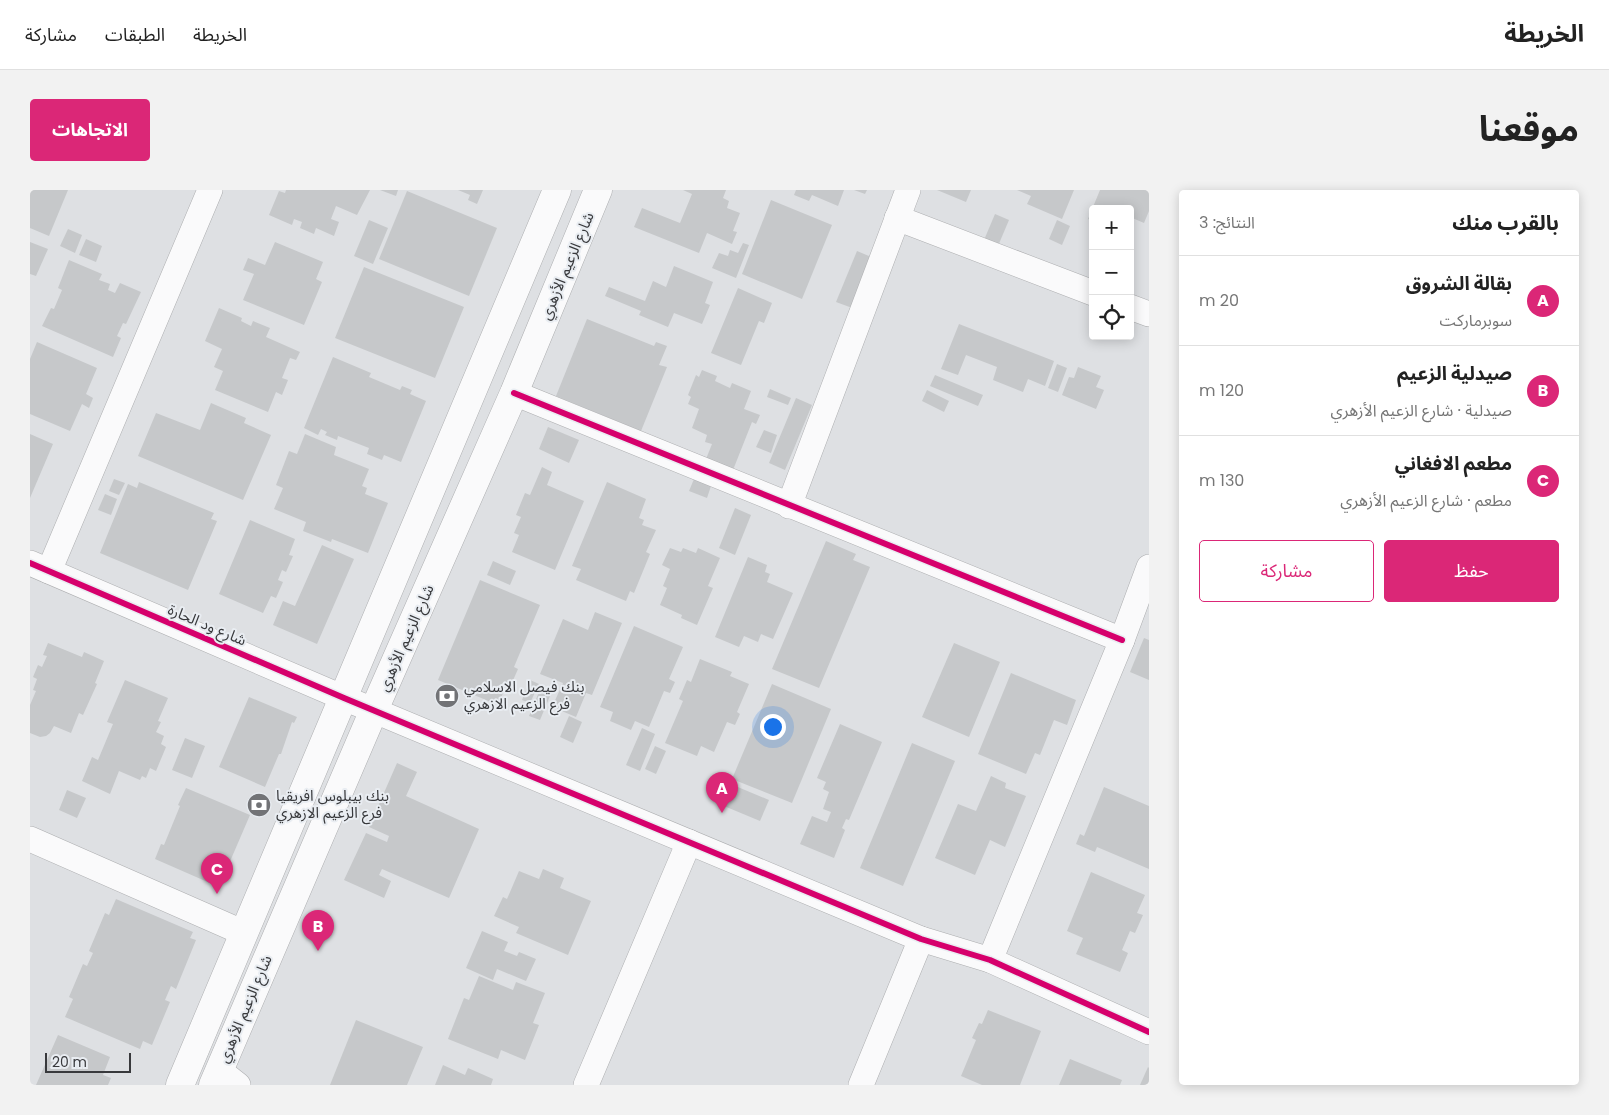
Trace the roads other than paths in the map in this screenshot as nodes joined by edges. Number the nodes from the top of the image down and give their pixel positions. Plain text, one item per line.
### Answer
1 (210, 190) edge
2 (556, 190) edge
3 (598, 190) edge
4 (908, 190) edge
5 (897, 218) junction
6 (1089, 291) edge
7 (1134, 308) edge
8 (1149, 314) edge
9 (514, 393) junction
10 (789, 506) junction
11 (39, 567) edge
12 (1149, 567) edge
13 (1122, 640) junction
14 (344, 698) junction
15 (374, 710) junction
16 (30, 839) edge
17 (688, 842) junction
18 (244, 933) junction
19 (921, 940) junction
20 (990, 960) junction
21 (1149, 1032) edge
22 (223, 1080) edge
23 (180, 1085) edge
24 (586, 1085) edge
25 (861, 1085) edge

1 - 11 street
2 - 14 main road, شارع الزعيم الأزهري
3 - 9 main road, شارع الزعيم الأزهري
4 - 5 street
5 - 6 street
5 - 10 street
7 - 8 street
9 - 10 street
9 - 15 main road, شارع الزعيم الأزهري
10 - 13 street
11 - 14 street, شارع ود الحارة
12 - 13 street
13 - 20 street
14 - 15 street, شارع ود الحارة
14 - 18 main road, شارع الزعيم الأزهري
15 - 17 street, شارع ود الحارة
15 - 22 main road, شارع الزعيم الأزهري
16 - 18 street
17 - 19 street, شارع ود الحارة
17 - 24 street
18 - 23 main road, شارع الزعيم الأزهري
19 - 20 street, شارع ود الحارة
19 - 25 street
20 - 21 street, شارع ود الحارة

